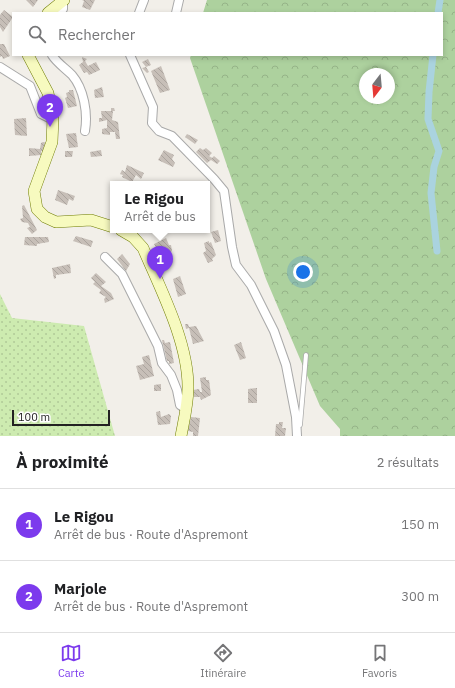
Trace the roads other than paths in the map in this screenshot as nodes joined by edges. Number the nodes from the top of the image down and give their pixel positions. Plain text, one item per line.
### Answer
1 (64, 0) edge
2 (144, 0) edge
3 (179, 0) edge
4 (49, 12) edge
5 (60, 12) edge
6 (139, 12) edge
7 (176, 12) edge
8 (29, 56) edge
9 (53, 56) edge
10 (130, 56) edge
11 (0, 67) edge
12 (53, 118) junction
13 (86, 131) dead end
14 (110, 226) edge
15 (125, 233) edge
16 (104, 257) dead end
17 (306, 355) dead end
18 (186, 409) junction
19 (297, 433) edge
20 (181, 436) edge

1 - 4 street
1 - 5 street
2 - 6 street
3 - 7 street
8 - 12 street
9 - 13 street
10 - 19 street
11 - 12 street
12 - 14 street
15 - 18 street
16 - 18 street
17 - 19 lane
18 - 20 street

